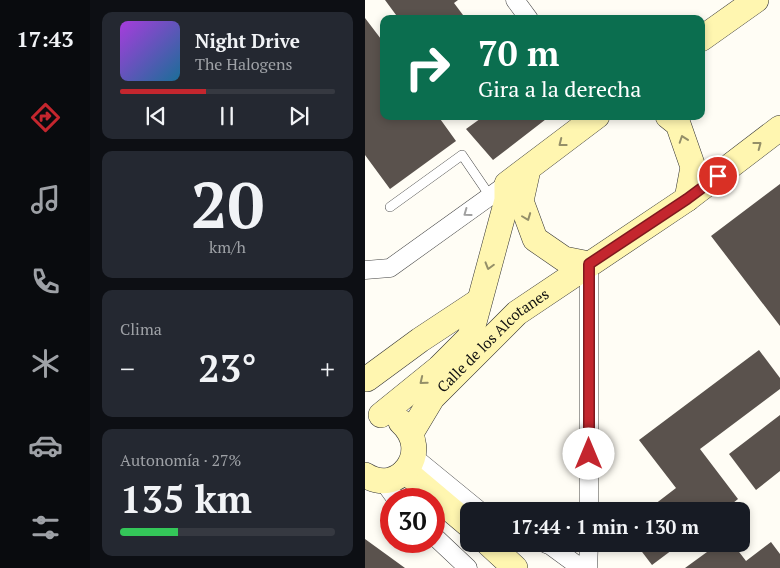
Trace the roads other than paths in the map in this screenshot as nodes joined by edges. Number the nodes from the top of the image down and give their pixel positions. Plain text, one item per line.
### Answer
1 (515, 0) edge
2 (756, 0) edge
3 (526, 15) edge
4 (705, 36) edge
5 (592, 120) edge
6 (673, 120) edge
7 (780, 128) edge
8 (527, 170) junction
9 (498, 190) junction
10 (687, 199) junction
11 (390, 207) dead end
12 (589, 264) junction
13 (365, 270) edge
14 (479, 301) junction
15 (365, 379) edge
16 (373, 418) edge
17 (411, 433) junction
18 (409, 464) junction
19 (381, 485) edge
20 (466, 502) edge
21 (589, 502) edge
22 (460, 516) edge
23 (445, 546) edge
24 (498, 552) edge
25 (559, 552) edge
26 (589, 552) edge
27 (468, 568) edge
28 (515, 568) edge
29 (581, 568) edge
30 (589, 568) edge

1 - 3 street
2 - 4 street
5 -> 8 street
10 -> 6 street
10 -> 7 street, Calle de los Alcotanes
8 - 9 street
8 -> 12 street
9 - 11 lane
9 -> 13 street
9 -> 14 street
10 - 12 street, Calle de los Alcotanes
12 - 17 street, Calle de los Alcotanes
12 - 21 street
14 - 15 street
14 -> 16 street
16 - 17 street
17 - 18 street
18 - 19 street
18 - 20 street
18 - 22 street
23 - 27 street
24 - 28 street
25 - 29 street
26 - 30 street

